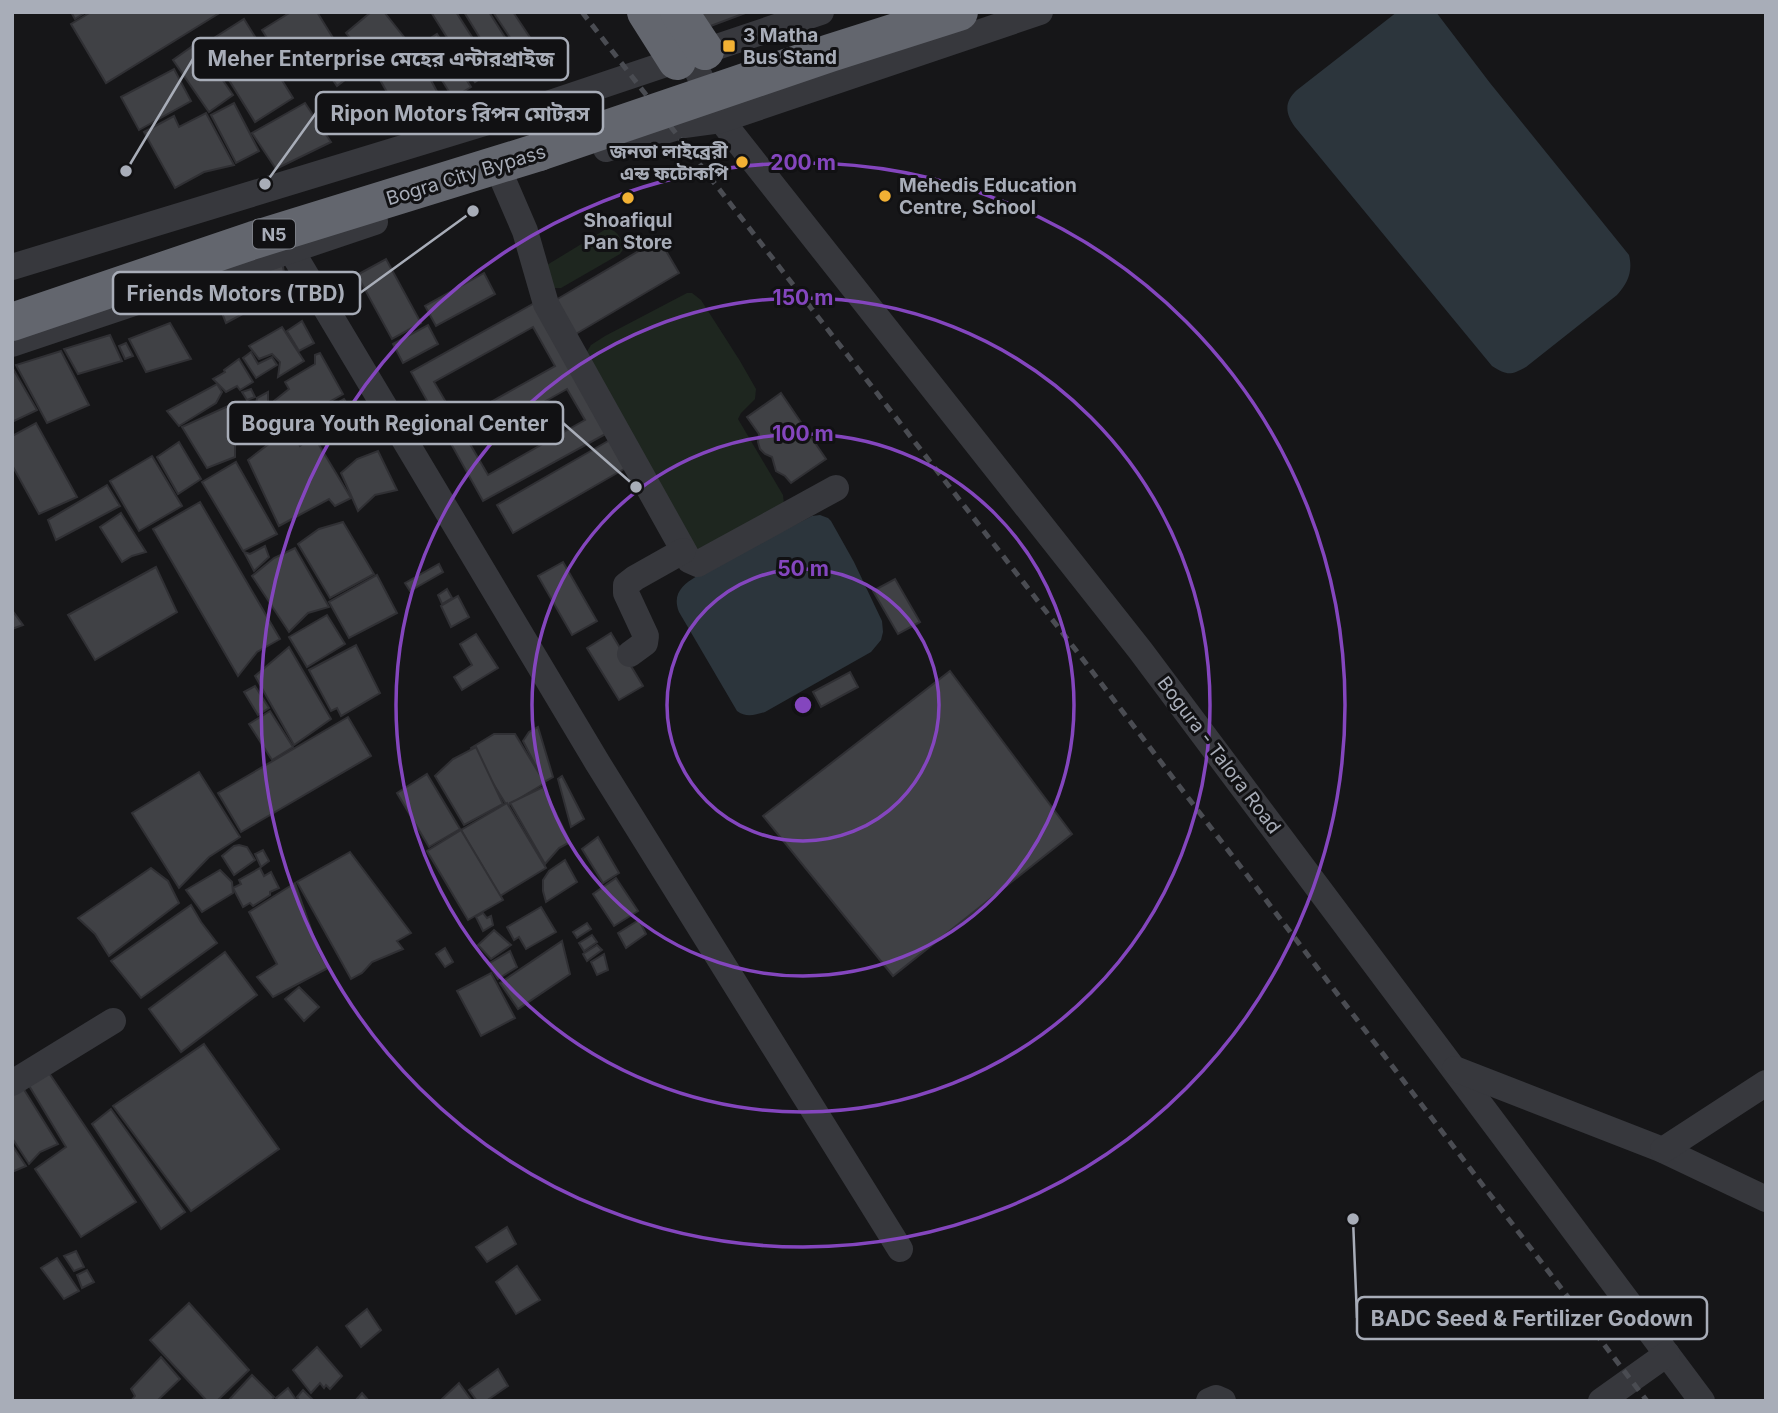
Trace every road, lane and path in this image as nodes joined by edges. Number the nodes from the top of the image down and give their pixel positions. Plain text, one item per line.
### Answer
1 (646, 12) edge
2 (679, 12) edge
3 (821, 12) edge
4 (887, 12) edge
5 (959, 12) edge
6 (1040, 12) edge
7 (690, 56) junction
8 (722, 120) junction
9 (503, 180) junction
10 (291, 250) junction
11 (12, 267) edge
12 (12, 294) edge
13 (12, 322) edge
14 (12, 344) edge
15 (836, 488) dead end
16 (683, 551) junction
17 (630, 653) dead end
18 (113, 1021) dead end
19 (1454, 1068) junction
20 (12, 1083) edge
21 (1766, 1083) edge
22 (1663, 1150) junction
23 (1766, 1199) edge
24 (900, 1250) dead end
25 (1667, 1354) junction
26 (1209, 1401) edge
27 (1223, 1401) edge
28 (1601, 1401) edge
29 (1702, 1401) edge

1 - 7 highway
2 - 7 highway
3 - 7 street
4 - 12 highway, Bogra City Bypass / N5
5 - 13 highway, Bogra City Bypass / N5, bridge
6 - 8 street
7 - 8 street, Bogura - Talora Road
7 - 11 street
8 - 9 street
8 - 19 street, Bogura - Talora Road
9 - 10 street
9 - 16 street
10 - 14 street
10 - 24 street
15 - 16 street
16 - 17 street
18 - 20 street
19 - 22 street
19 - 25 street, Bogura - Talora Road
21 - 22 street
22 - 23 street
25 - 28 street
25 - 29 street, Bogura - Talora Road
26 - 27 street

